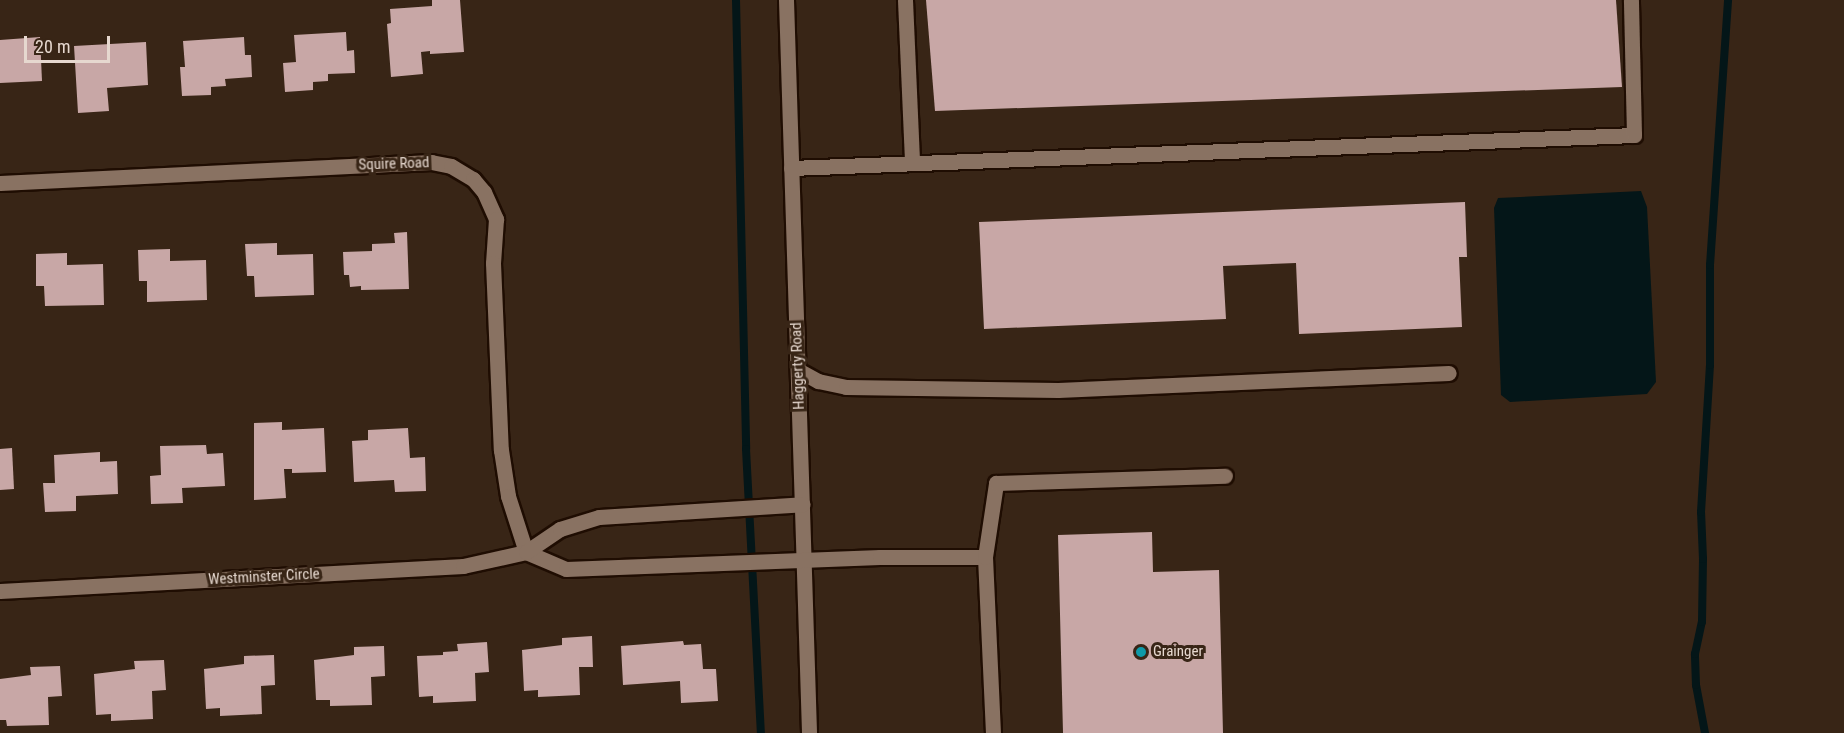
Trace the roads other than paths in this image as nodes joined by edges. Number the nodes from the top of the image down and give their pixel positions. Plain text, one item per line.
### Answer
1 (786, 0) edge
2 (905, 0) edge
3 (1631, 0) edge
4 (912, 163) junction
5 (791, 168) junction
6 (0, 183) edge
7 (798, 370) junction
8 (1449, 373) dead end
9 (1225, 476) dead end
10 (803, 504) junction
11 (526, 552) junction
12 (985, 558) junction
13 (804, 560) junction
14 (0, 591) edge
15 (809, 733) edge
16 (993, 733) edge

1 - 5 street, Haggerty Road
2 - 4 street
3 - 4 street
4 - 5 street
5 - 7 street, Haggerty Road
6 - 11 street, Squire Road
7 - 8 street
7 - 10 street, Haggerty Road
9 - 12 street
10 - 11 street, Westminster Circle
10 - 13 street, Haggerty Road
11 - 13 street
11 - 14 street, Westminster Circle
12 - 13 street
12 - 16 street
13 - 15 street, Haggerty Road

